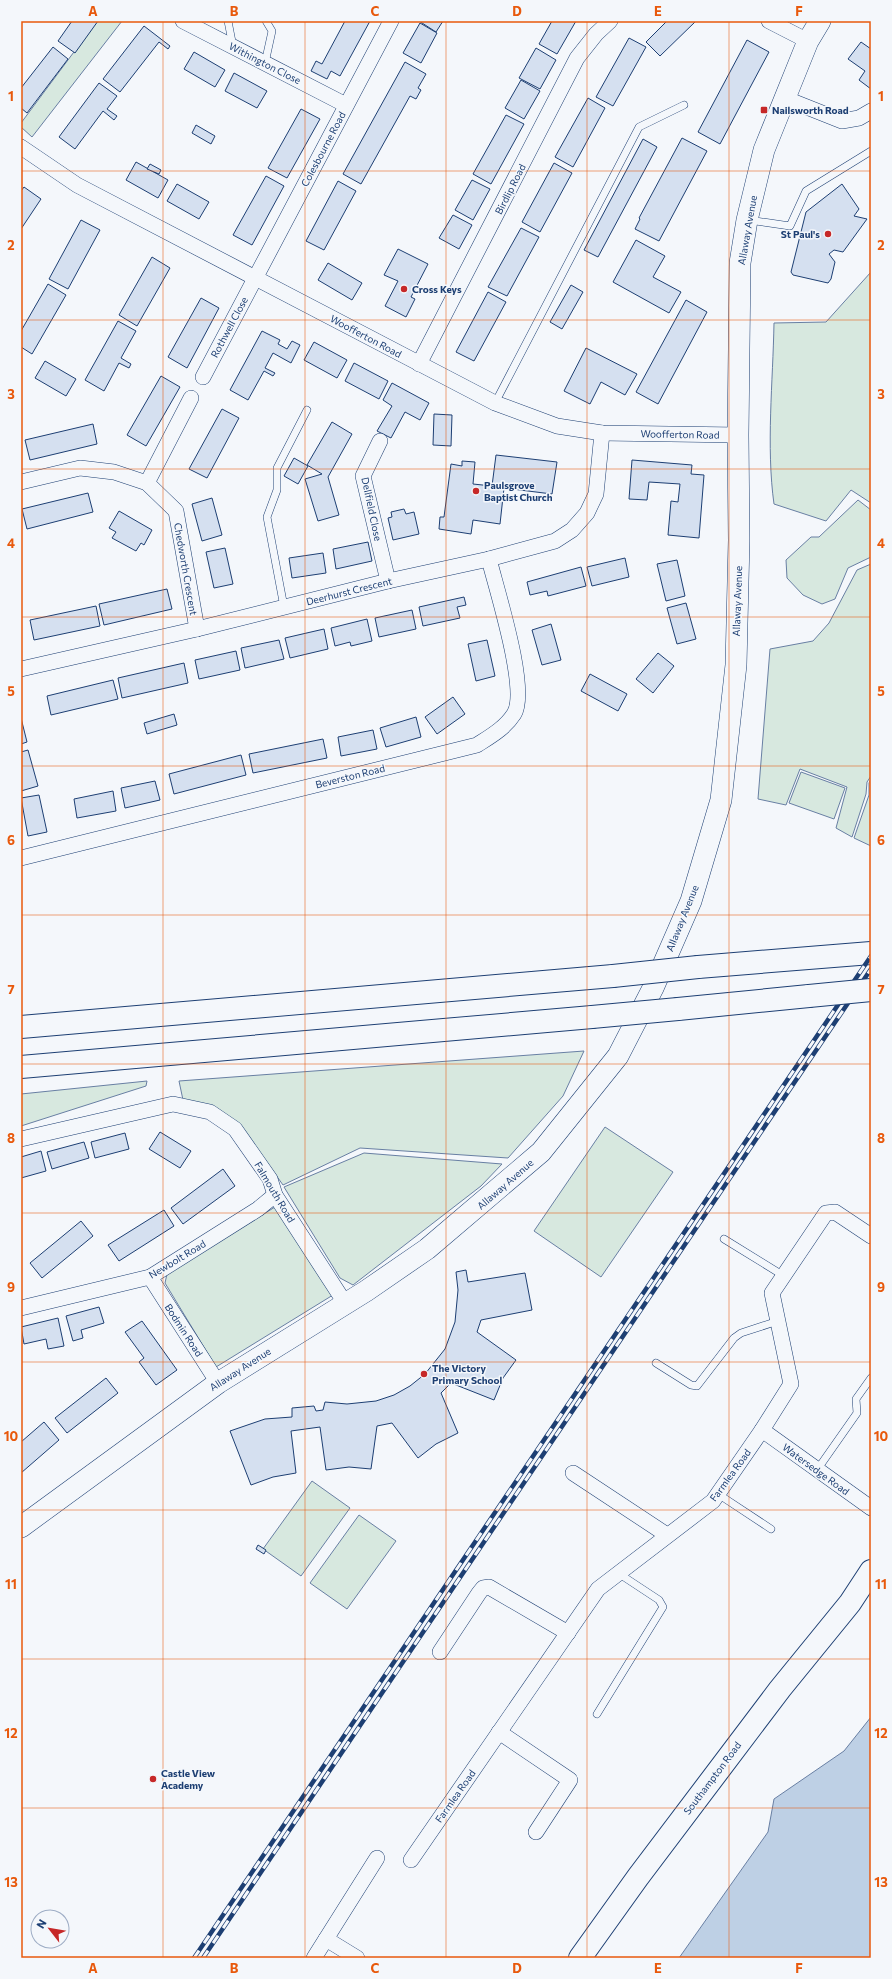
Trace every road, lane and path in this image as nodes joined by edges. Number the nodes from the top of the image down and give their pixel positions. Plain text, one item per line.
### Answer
1 (183, 21) edge
2 (228, 21) edge
3 (266, 21) edge
4 (391, 21) edge
5 (610, 21) edge
6 (769, 21) edge
7 (820, 21) edge
8 (808, 41) junction
9 (234, 47) junction
10 (265, 64) junction
11 (784, 98) junction
12 (346, 105) junction
13 (684, 105) dead end
14 (871, 111) edge
15 (22, 150) edge
16 (871, 152) edge
17 (747, 220) junction
18 (255, 278) junction
19 (419, 364) junction
20 (203, 377) dead end
21 (191, 398) dead end
22 (495, 403) junction
23 (307, 410) dead end
24 (602, 433) junction
25 (738, 435) junction
26 (380, 441) dead end
27 (21, 482) edge
28 (148, 483) junction
29 (489, 559) junction
30 (388, 581) junction
31 (284, 607) junction
32 (197, 629) junction
33 (21, 670) edge
34 (21, 858) edge
35 (871, 952) edge
36 (871, 990) edge
37 (21, 1027) edge
38 (21, 1067) edge
39 (21, 1139) edge
40 (275, 1195) junction
41 (871, 1236) edge
42 (724, 1239) dead end
43 (784, 1276) junction
44 (150, 1277) junction
45 (345, 1303) junction
46 (21, 1308) edge
47 (778, 1321) junction
48 (656, 1363) dead end
49 (871, 1378) edge
50 (218, 1383) junction
51 (762, 1430) junction
52 (817, 1470) junction
53 (573, 1473) dead end
54 (718, 1494) junction
55 (871, 1508) edge
56 (21, 1527) edge
57 (771, 1529) dead end
58 (666, 1535) junction
59 (871, 1570) edge
60 (618, 1574) junction
61 (871, 1588) edge
62 (850, 1604) junction
63 (568, 1633) junction
64 (440, 1652) dead end
65 (597, 1714) dead end
66 (499, 1732) junction
67 (536, 1832) dead end
68 (377, 1858) dead end
69 (411, 1860) dead end
70 (326, 1938) junction
71 (314, 1958) edge
72 (357, 1958) edge
73 (580, 1958) edge

1 - 9 street, Withington Close
2 - 9 lane
3 - 10 lane
4 - 12 street, Colesbourne Road
5 - 19 street, Birdlip Road
6 - 8 street
7 - 8 street, Allaway Avenue
8 - 11 street, Allaway Avenue
9 - 10 street, Withington Close
10 - 12 street, Withington Close
11 - 14 street
11 - 17 street, Allaway Avenue
12 - 18 street, Colesbourne Road
13 - 22 lane
15 - 18 street, Woofferton Road
16 - 17 lane
17 - 25 street, Allaway Avenue
18 - 19 street, Woofferton Road
18 - 20 street, Rothwell Close
19 - 22 street, Woofferton Road
21 - 28 street
22 - 24 street, Woofferton Road
23 - 31 lane
24 - 25 street, Woofferton Road
24 - 29 street, Deerhurst Crescent
25 - 45 street, Allaway Avenue
26 - 30 street, Dellfield Close
27 - 28 street, Chedworth Crescent
28 - 32 street, Chedworth Crescent
29 - 30 street, Deerhurst Crescent
29 - 34 street, Beverston Road
30 - 31 street, Deerhurst Crescent
31 - 32 street, Deerhurst Crescent
32 - 33 street, Deerhurst Crescent
35 - 37 main road, bridge
36 - 38 main road, bridge
39 - 40 street, Falmouth Road
40 - 44 street, Newbolt Road
40 - 45 street, Falmouth Road
41 - 43 street, Farmlea Road
42 - 43 lane
43 - 47 street, Farmlea Road
44 - 46 street, Newbolt Road
44 - 50 street, Bodmin Road
45 - 50 street, Allaway Avenue
47 - 48 lane
47 - 51 street, Farmlea Road
49 - 52 lane
50 - 56 street, Allaway Avenue
51 - 52 street, Watersedge Road
51 - 54 street, Farmlea Road
52 - 55 street, Watersedge Road
53 - 58 street
54 - 57 lane
54 - 58 street, Farmlea Road
58 - 60 street, Farmlea Road
59 - 62 main road, Southampton Road
60 - 63 street, Farmlea Road
60 - 65 lane
61 - 62 main road, Southampton Road
62 - 73 main road, Southampton Road
63 - 64 street
63 - 66 street, Farmlea Road
66 - 67 street
66 - 69 street, Farmlea Road
68 - 70 street
70 - 71 street
70 - 72 street

